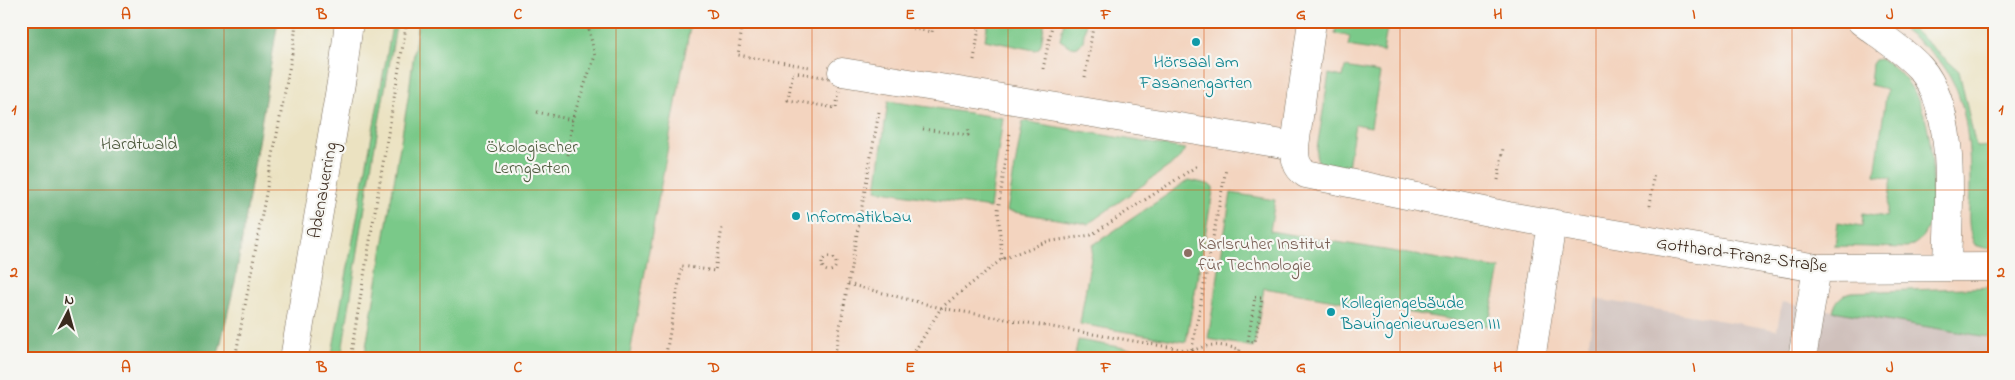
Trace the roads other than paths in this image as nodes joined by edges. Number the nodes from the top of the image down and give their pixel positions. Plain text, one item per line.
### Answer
1 (349, 21) edge
2 (1312, 21) edge
3 (1860, 21) edge
4 (842, 72) road end
5 (1294, 146) junction
6 (1552, 223) junction
7 (1947, 267) junction
8 (1817, 268) junction
9 (1994, 268) edge
10 (294, 359) edge
11 (1531, 359) edge
12 (1802, 359) edge

1 - 10 street, Adenauerring
2 - 5 street, Gotthard-Franz-Straße
3 - 7 street
4 - 5 street
5 - 6 street, Gotthard-Franz-Straße
6 - 8 street, Gotthard-Franz-Straße
6 - 11 street
7 - 8 street, Gotthard-Franz-Straße
7 - 9 street, Gotthard-Franz-Straße
8 - 12 street

